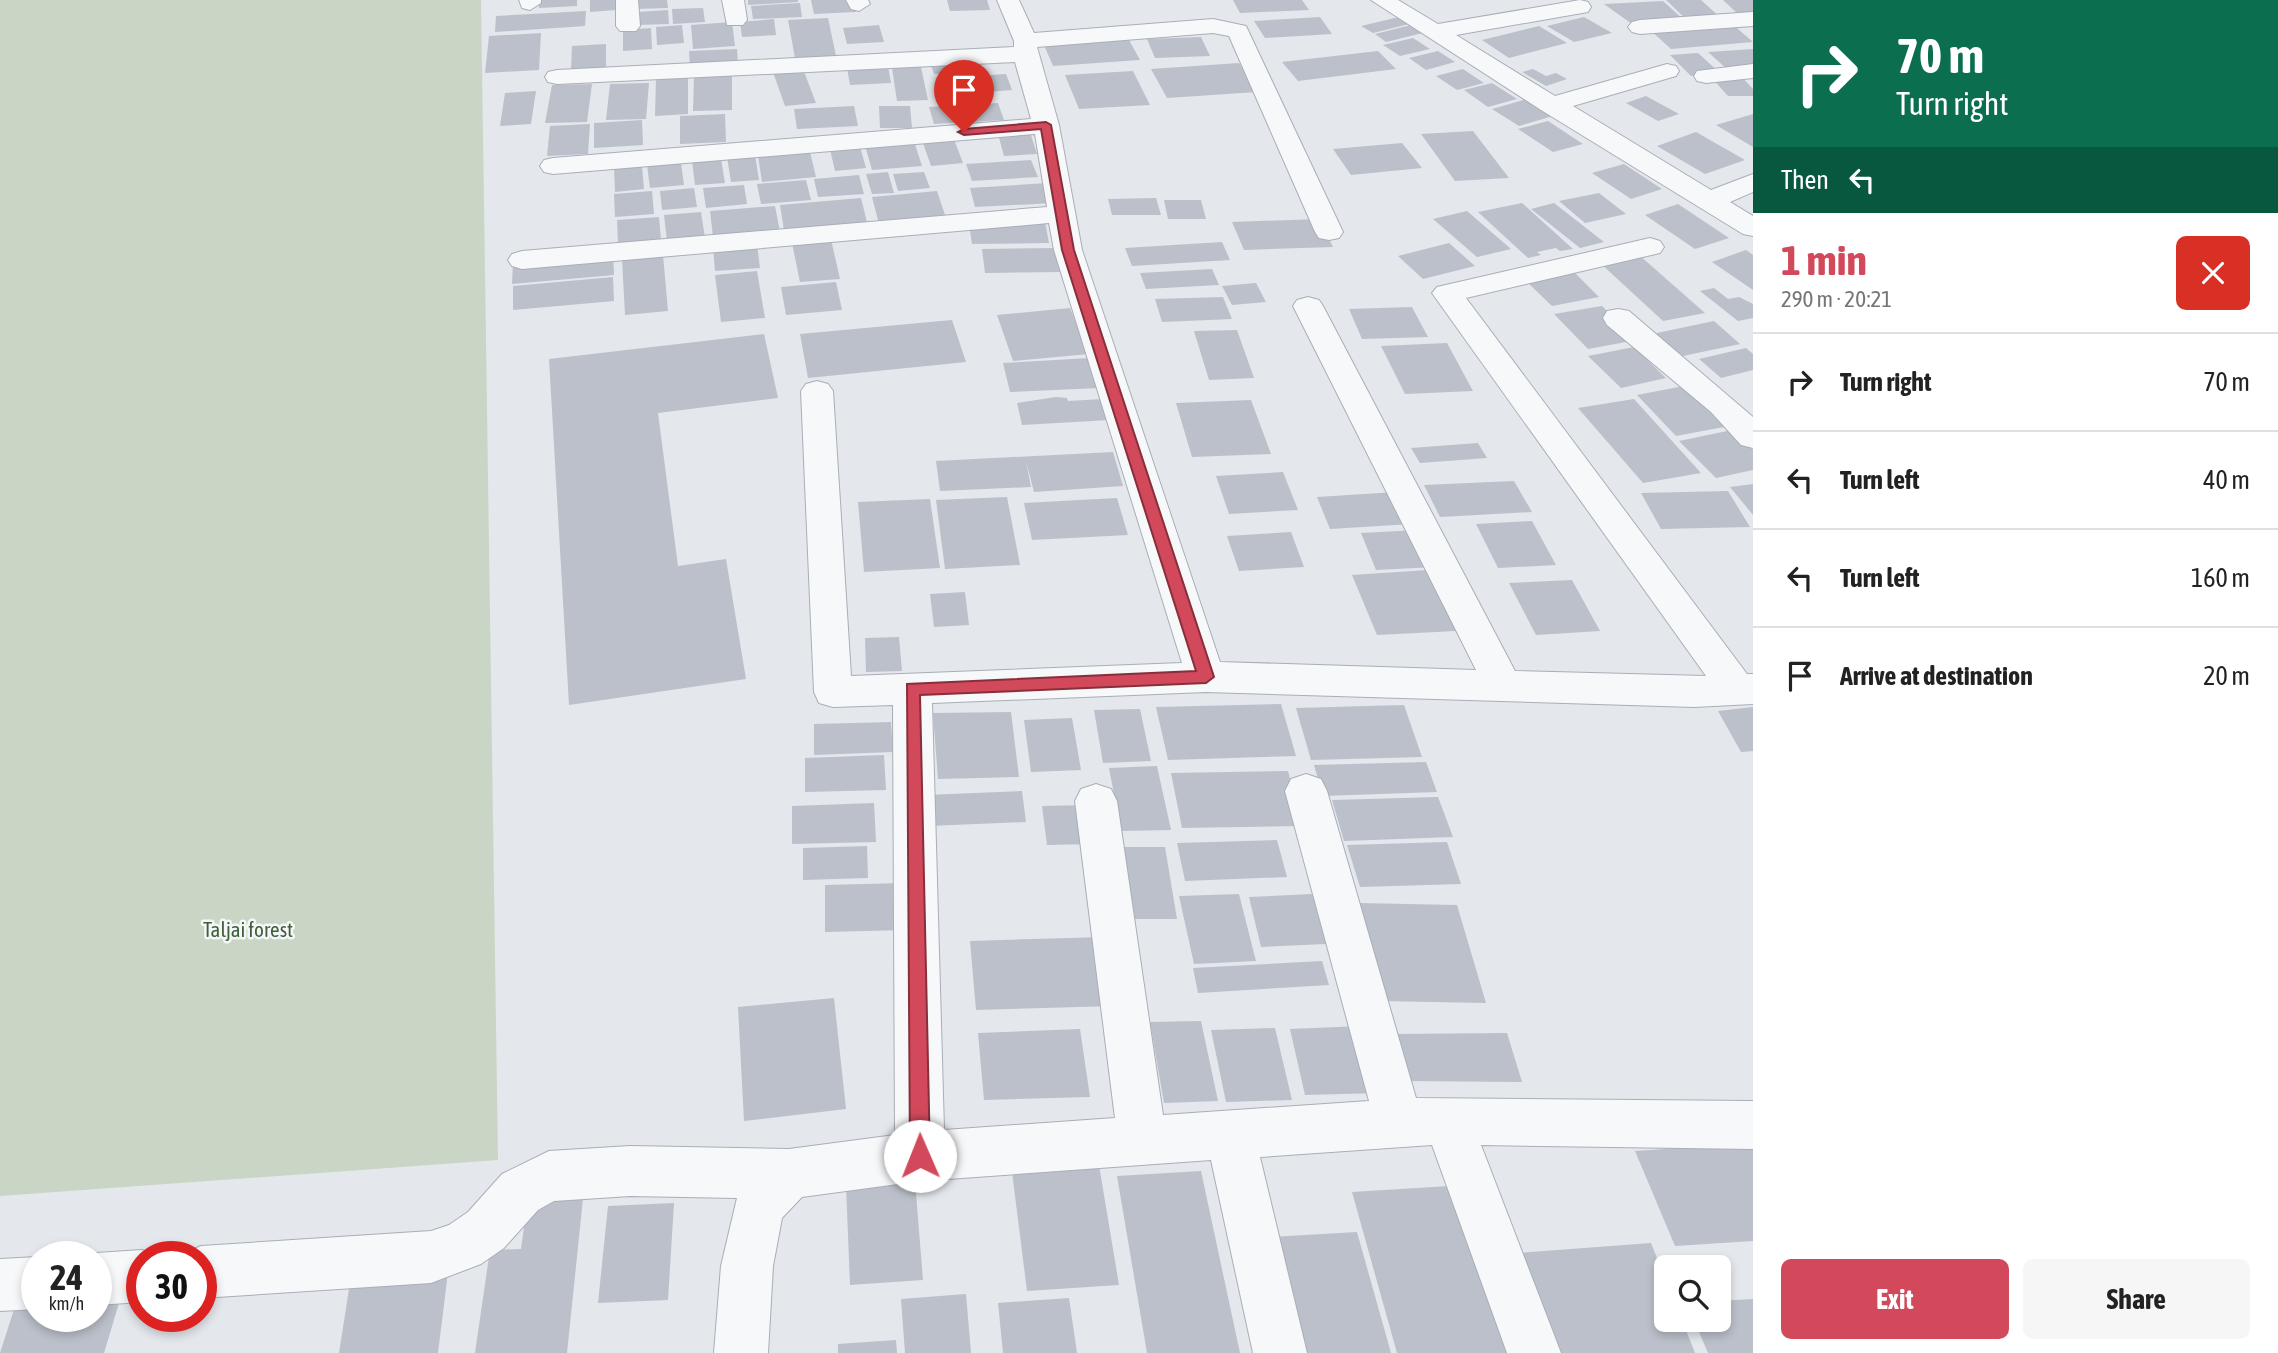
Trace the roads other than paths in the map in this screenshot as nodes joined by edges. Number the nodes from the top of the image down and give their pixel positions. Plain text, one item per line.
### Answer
1 (627, 0) edge
2 (1008, 0) edge
3 (1382, 0) edge
4 (1580, 7) dead end
5 (1753, 19) edge
6 (628, 26) dead end
7 (1640, 27) dead end
8 (1433, 32) junction
9 (1025, 48) junction
10 (1667, 71) dead end
11 (1753, 71) edge
12 (1706, 76) dead end
13 (557, 77) dead end
14 (1550, 105) junction
15 (1046, 125) junction
16 (553, 166) dead end
17 (1753, 182) edge
18 (1709, 201) junction
19 (1062, 215) junction
20 (1753, 228) edge
21 (1329, 232) dead end
22 (1650, 247) dead end
23 (522, 260) dead end
24 (1308, 306) dead end
25 (1618, 318) dead end
26 (817, 391) dead end
27 (1753, 438) edge
28 (1206, 677) junction
29 (1503, 686) junction
30 (912, 689) junction
31 (1745, 690) edge
32 (1306, 791) dead end
33 (1096, 801) dead end
34 (1423, 1122) junction
35 (1753, 1125) edge
36 (1230, 1135) junction
37 (1142, 1141) junction
38 (920, 1156) junction
39 (789, 1174) junction
40 (217, 1271) edge
41 (21, 1284) edge
42 (0, 1285) edge
43 (741, 1353) edge
44 (1280, 1353) edge
45 (1534, 1353) edge

1 - 6 street
2 - 9 street
3 - 8 street
4 - 8 street
5 - 7 street
8 - 14 street
9 - 13 street
9 - 15 street
9 - 21 street
10 - 14 street
11 - 12 street
14 - 18 street
15 - 16 street
15 - 19 street
17 - 18 street
18 - 20 street
19 - 23 street
19 - 28 street
22 - 31 street
24 - 29 street
25 - 27 street
26 - 30 street
28 - 29 street
28 - 30 street
29 - 31 street
30 - 38 street
32 - 34 street
33 - 37 street
34 - 35 street
34 - 36 street
34 - 45 street
36 - 37 street
36 - 44 street
37 - 38 street
38 - 39 street
39 - 40 street
39 - 43 street
41 - 42 street

